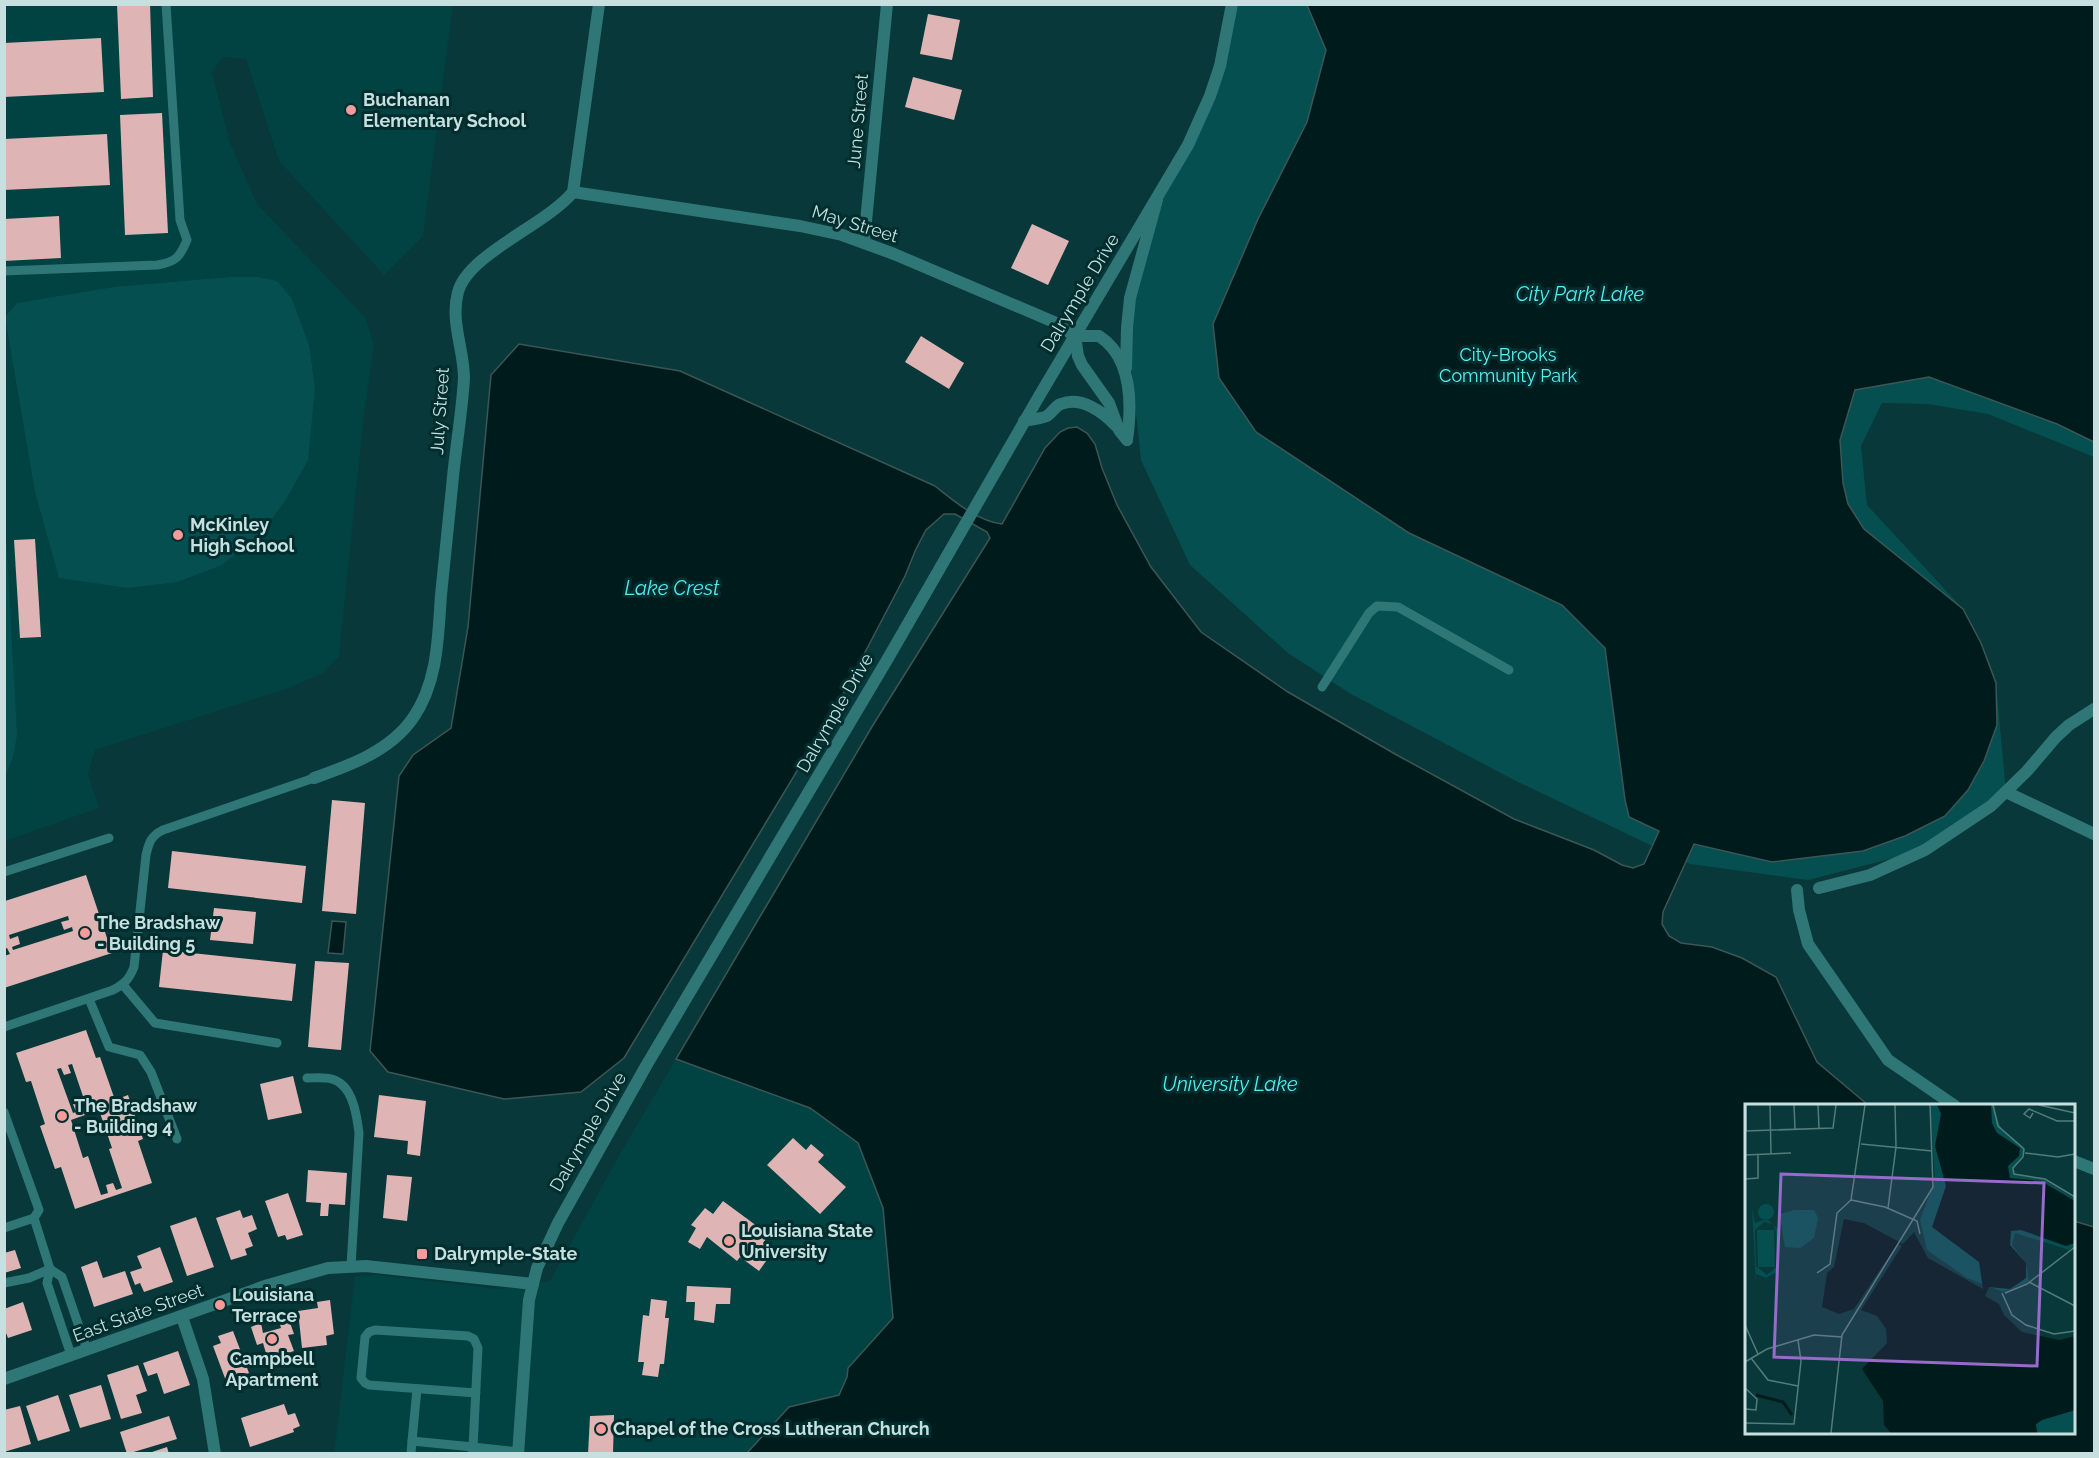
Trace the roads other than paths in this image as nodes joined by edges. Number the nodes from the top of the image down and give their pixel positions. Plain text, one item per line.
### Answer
1 (166, 4) edge
2 (599, 4) edge
3 (887, 4) edge
4 (1232, 4) edge
5 (573, 192) junction
6 (1157, 198) junction
7 (864, 242) junction
8 (4, 271) edge
9 (1075, 336) junction
10 (1126, 381) junction
11 (1024, 421) junction
12 (1119, 430) junction
13 (1509, 670) dead end
14 (1322, 687) dead end
15 (2094, 709) edge
16 (314, 778) joint
17 (2006, 792) junction
18 (2094, 834) edge
19 (109, 838) dead end
20 (4, 872) edge
21 (1819, 888) dead end
22 (1797, 890) dead end
23 (123, 985) junction
24 (89, 999) junction
25 (4, 1027) edge
26 (277, 1043) dead end
27 (307, 1078) dead end
28 (1952, 1104) edge
29 (4, 1112) edge
30 (177, 1139) dead end
31 (2075, 1162) edge
32 (2094, 1169) edge
33 (34, 1218) junction
34 (4, 1228) edge
35 (351, 1266) junction
36 (50, 1269) junction
37 (4, 1283) edge
38 (533, 1284) junction
39 (182, 1317) junction
40 (87, 1350) junction
41 (71, 1355) junction
42 (4, 1379) edge
43 (417, 1389) junction
44 (476, 1393) junction
45 (412, 1441) junction
46 (473, 1450) edge
47 (518, 1453) edge
48 (215, 1454) edge
49 (411, 1454) edge

1 - 8 lane
2 - 5 street
3 - 7 street, June Street
4 - 6 street, Dalrymple Drive
5 - 7 street, May Street
5 - 16 street, July Street
6 - 9 street, Dalrymple Drive
6 - 10 street
7 - 9 street, May Street
9 - 10 street, May Street
9 - 11 street, Dalrymple Drive
9 - 12 street
10 - 12 street, May Street
11 - 12 street
11 - 38 street, Dalrymple Drive
13 - 14 lane
15 - 17 street
16 - 23 lane
17 - 18 street
17 - 21 street
19 - 20 lane
22 - 28 street
23 - 24 lane
23 - 26 lane
24 - 25 lane
24 - 30 lane
27 - 35 lane
29 - 33 lane
31 - 32 street
33 - 34 lane
33 - 36 lane
35 - 38 street, East State Street
35 - 39 street, East State Street
36 - 37 lane
36 - 40 lane
36 - 41 lane
38 - 47 street, Dalrymple Drive
39 - 40 street, East State Street
39 - 48 street
40 - 41 street, East State Street
41 - 42 street, East State Street
43 - 44 lane
43 - 44 lane
43 - 45 lane
44 - 46 lane
45 - 46 lane
45 - 49 lane
46 - 47 lane

